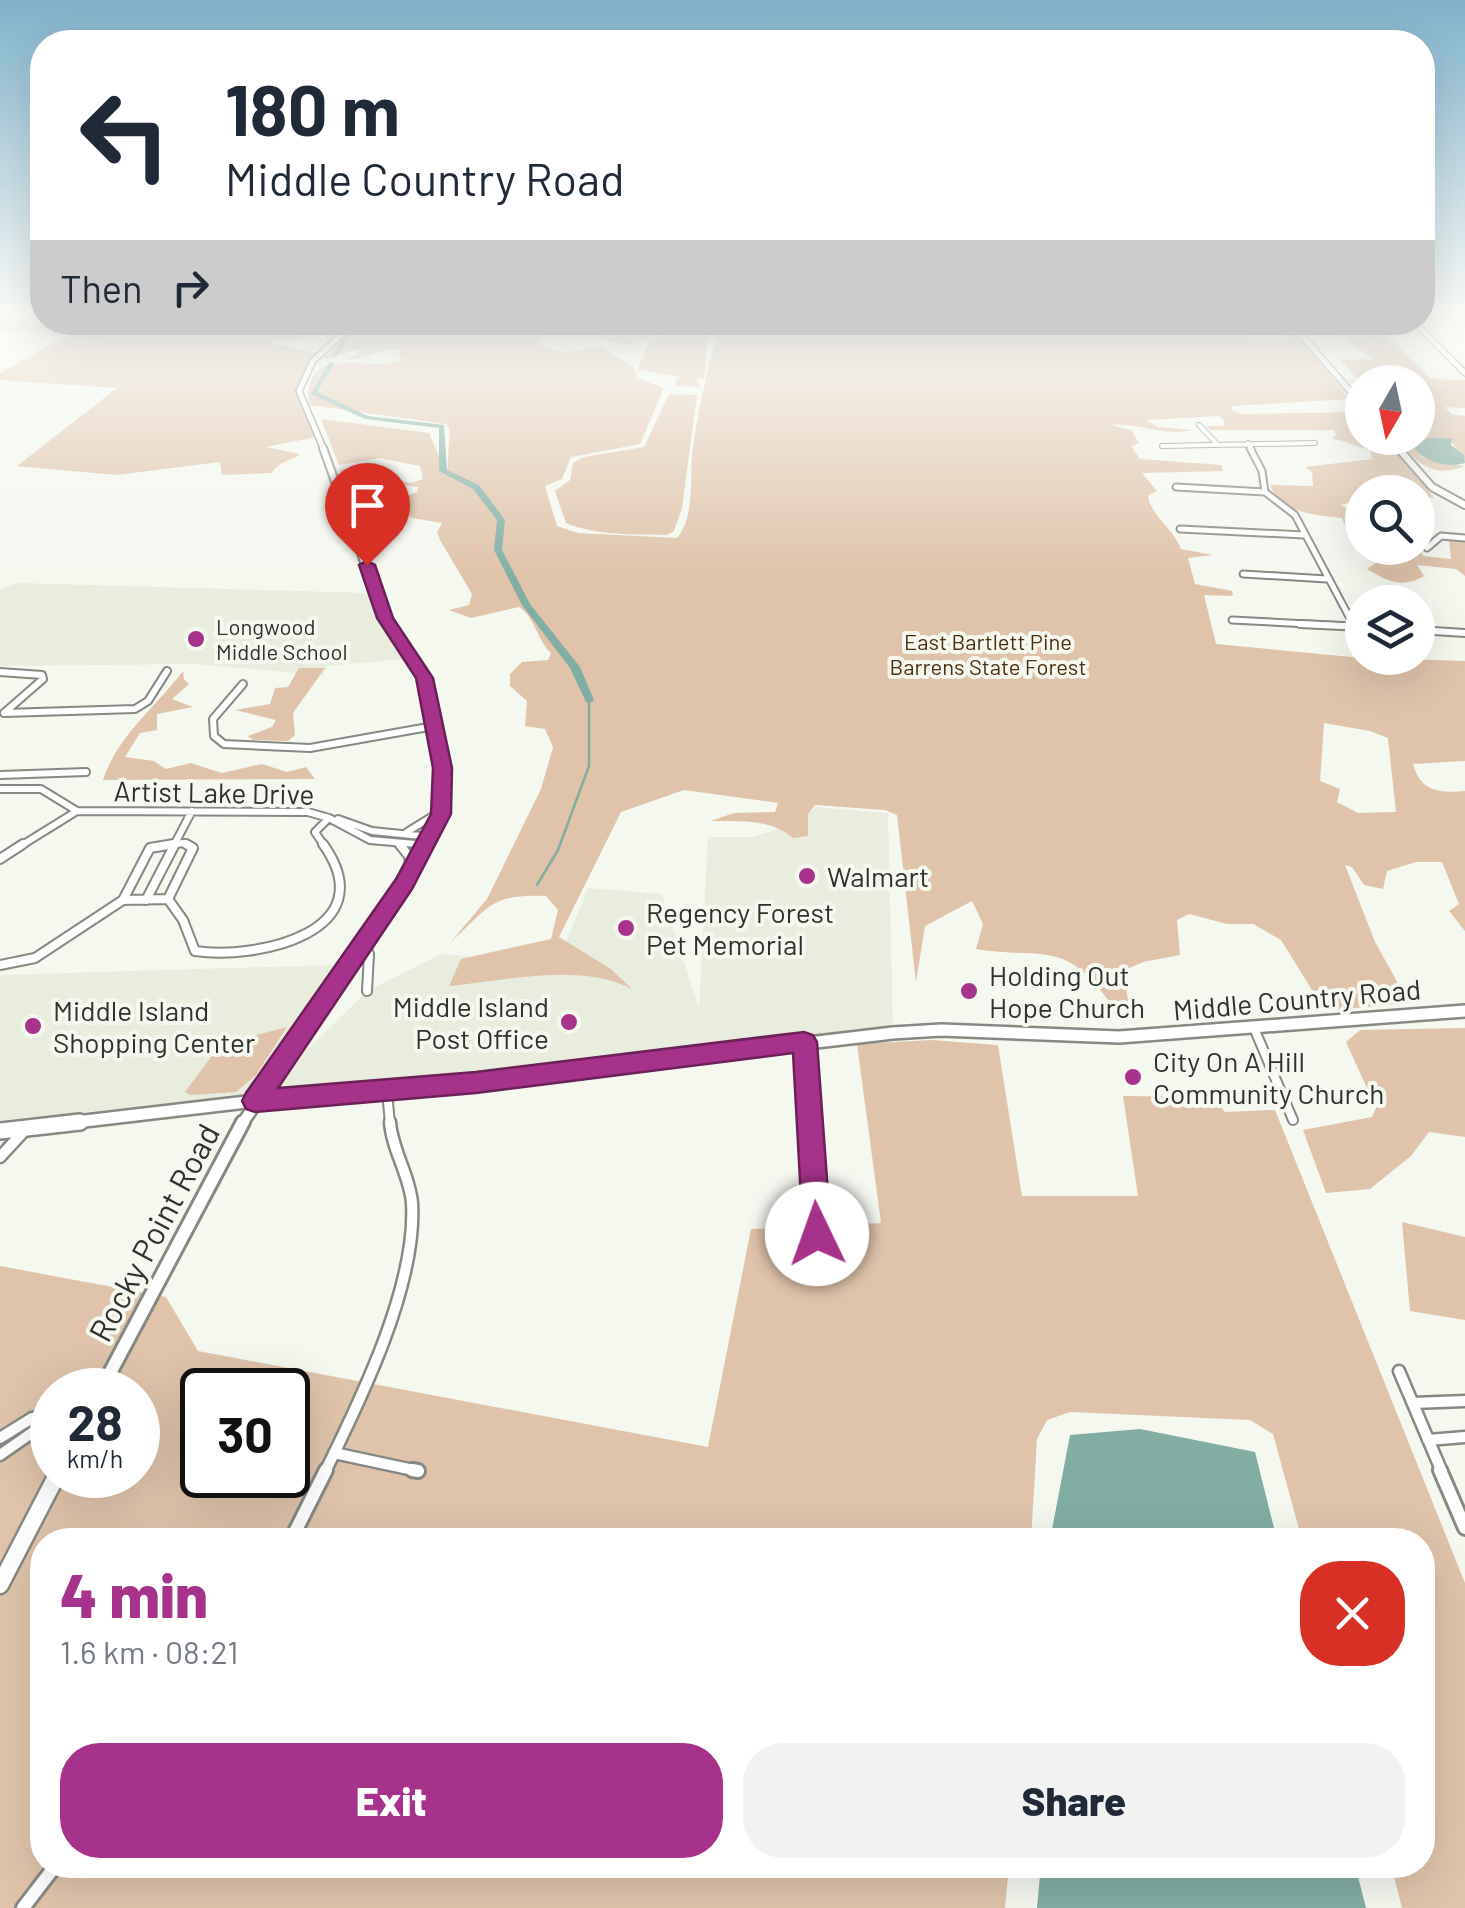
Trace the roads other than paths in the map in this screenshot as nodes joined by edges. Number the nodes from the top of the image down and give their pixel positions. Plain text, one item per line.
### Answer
1 (301, 398) edge
2 (1200, 424) dead end
3 (1248, 443) junction
4 (1315, 443) dead end
5 (1217, 444) junction
6 (1162, 446) dead end
7 (1405, 455) edge
8 (1176, 487) dead end
9 (1265, 492) junction
10 (1465, 504) edge
11 (1180, 529) dead end
12 (1304, 535) junction
13 (1465, 538) edge
14 (1435, 541) edge
15 (1243, 574) dead end
16 (1327, 579) junction
17 (1345, 610) edge
18 (1232, 620) dead end
19 (1345, 626) edge
20 (1435, 631) edge
21 (1465, 633) edge
22 (166, 671) dead end
23 (0, 672) edge
24 (243, 684) dead end
25 (2, 714) edge
26 (434, 726) junction
27 (86, 772) dead end
28 (0, 775) edge
29 (0, 790) edge
30 (77, 811) junction
31 (192, 811) junction
32 (441, 812) junction
33 (329, 818) junction
34 (398, 838) junction
35 (429, 841) junction
36 (174, 843) junction
37 (0, 859) edge
38 (411, 872) junction
39 (168, 899) junction
40 (123, 900) junction
41 (146, 900) junction
42 (364, 943) junction
43 (0, 965) edge
44 (367, 991) dead end
45 (1465, 1011) edge
46 (1254, 1028) junction
47 (804, 1042) junction
48 (387, 1091) junction
49 (255, 1101) junction
50 (1292, 1120) dead end
51 (28, 1128) junction
52 (0, 1131) edge
53 (0, 1156) edge
54 (817, 1234) dead end
55 (113, 1368) edge
56 (1398, 1371) dead end
57 (1465, 1401) edge
58 (1413, 1403) junction
59 (30, 1419) edge
60 (30, 1434) edge
61 (1465, 1437) edge
62 (0, 1438) edge
63 (1428, 1440) junction
64 (334, 1453) junction
65 (0, 1455) edge
66 (418, 1471) dead end
67 (45, 1498) edge
68 (297, 1528) edge
69 (1465, 1528) edge
70 (0, 1585) edge
71 (46, 1878) edge
72 (23, 1908) edge

1 - 26 main road
2 - 5 street
3 - 4 street
3 - 5 street
3 - 9 street
5 - 6 street
7 - 10 main road
8 - 9 street
9 - 12 street
11 - 12 street
12 - 16 street
13 - 14 street
15 - 16 street
16 - 17 street
18 - 19 street
20 - 21 street
22 - 25 street
23 - 25 street
24 - 26 street
26 - 32 main road
27 - 28 street, Artist Lake Drive
29 - 30 street, Artist Lake Drive
30 - 31 street, Artist Lake Drive
30 - 37 street
31 - 33 street, Artist Lake Drive
31 - 36 street
32 - 34 street
32 - 35 main road, Rocky Point Road
33 - 34 street, Artist Lake Drive
33 - 39 street
34 - 35 street, Artist Lake Drive
34 - 38 street
35 - 38 main road, Rocky Point Road
36 - 39 street
36 - 40 street
36 - 41 street
38 - 42 main road, Rocky Point Road
39 - 41 street
40 - 41 street
40 - 43 street
42 - 44 street
42 - 49 main road, Rocky Point Road
45 - 46 main road, Middle Country Road
46 - 47 main road, Middle Country Road
46 - 50 street
47 - 48 main road, Middle Country Road
47 - 54 street
48 - 49 main road, Middle Country Road
48 - 64 street
49 - 51 main road, Middle Country Road
49 - 55 main road, Rocky Point Road
51 - 52 main road, Middle Country Road
51 - 53 street
56 - 58 street
57 - 58 street
58 - 63 street
59 - 62 street
60 - 65 street
61 - 63 street
63 - 69 street
64 - 66 street
64 - 68 street
67 - 70 main road
71 - 72 street

